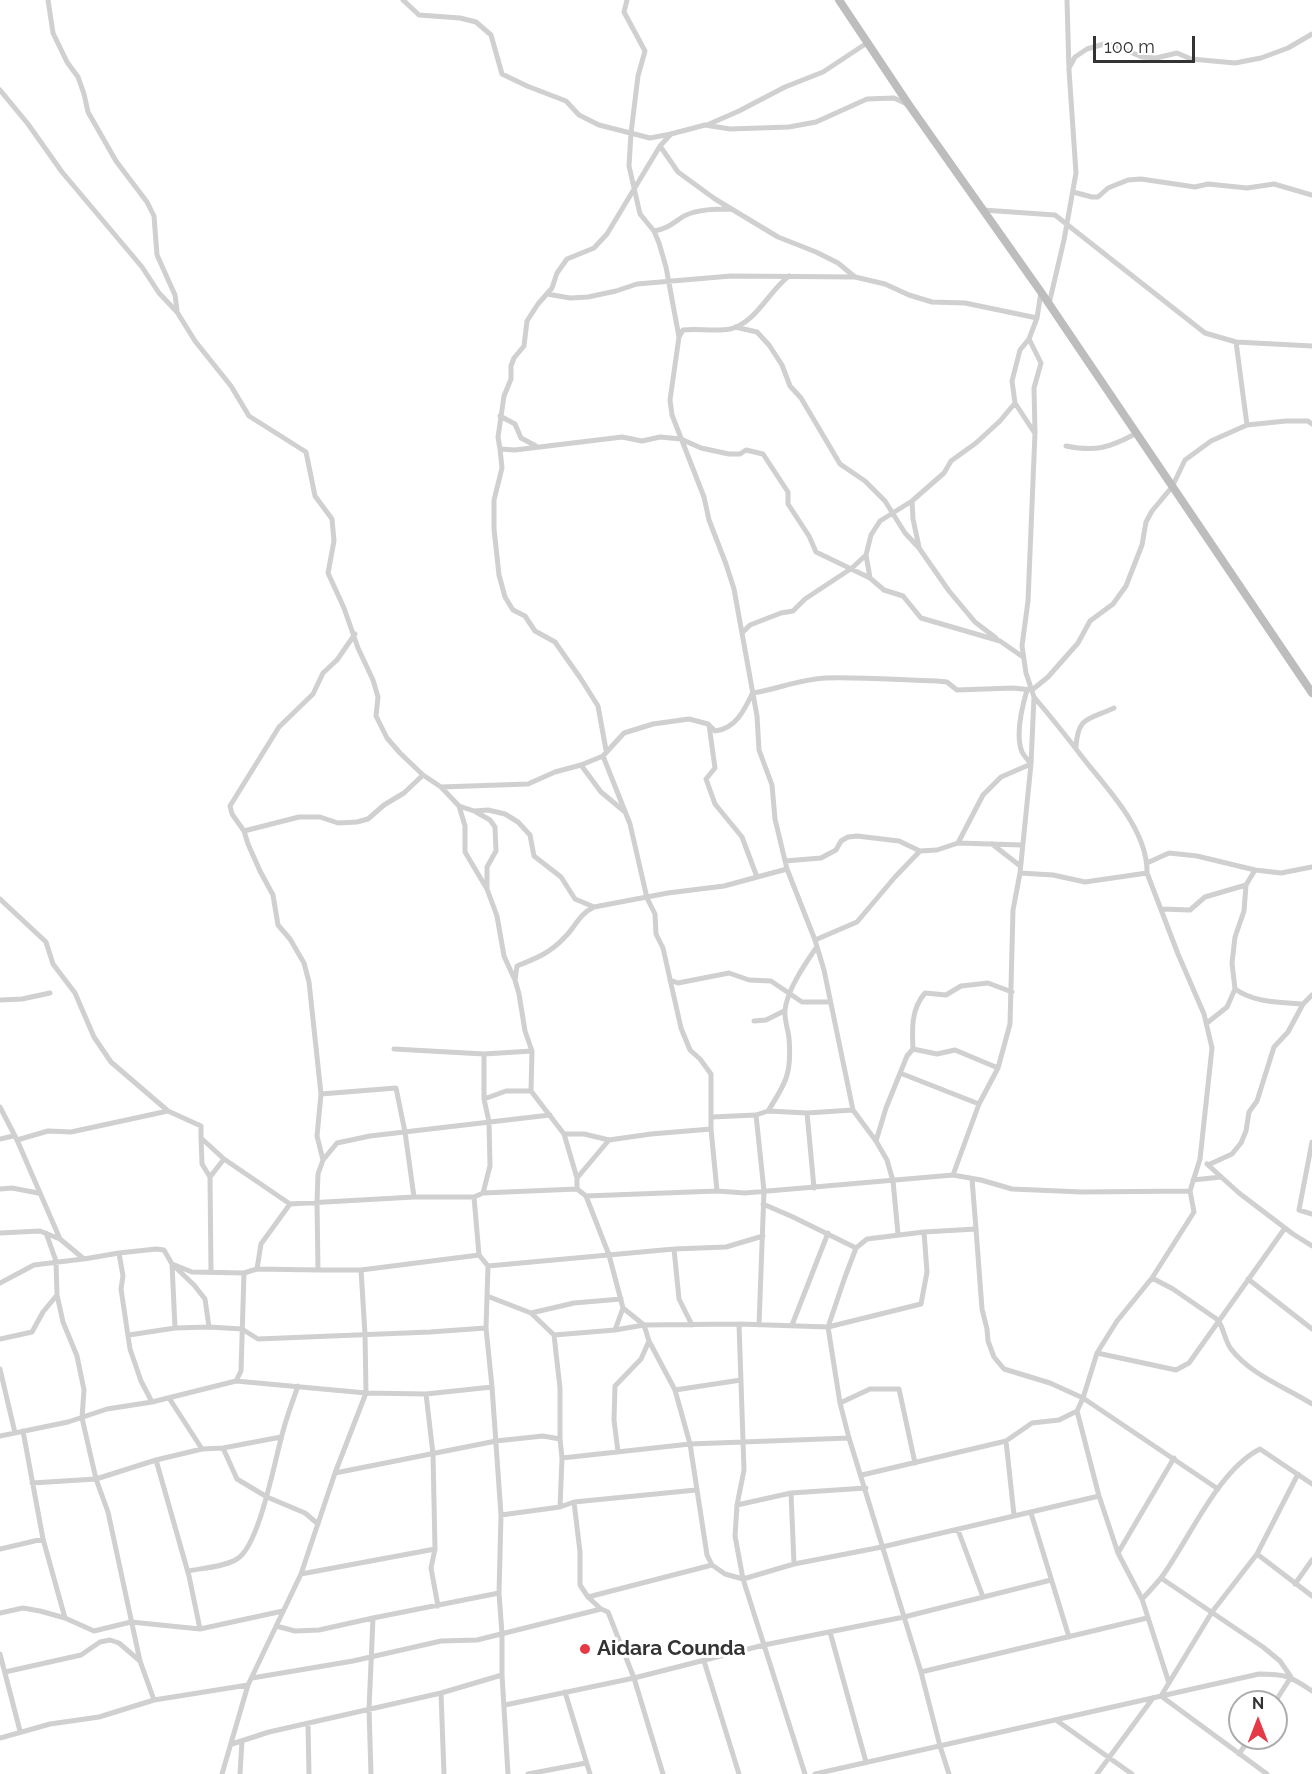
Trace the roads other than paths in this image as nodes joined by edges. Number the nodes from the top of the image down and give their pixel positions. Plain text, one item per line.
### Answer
1 (48, 0) edge
2 (403, 0) edge
3 (627, 0) edge
4 (839, 0) edge
5 (1067, 0) edge
6 (1312, 34) edge
7 (867, 43) junction
8 (1069, 70) junction
9 (0, 90) edge
10 (909, 105) junction
11 (705, 125) junction
12 (631, 133) junction
13 (672, 135) junction
14 (660, 146) junction
15 (634, 191) junction
16 (1073, 192) junction
17 (1312, 195) edge
18 (731, 209) junction
19 (983, 210) junction
20 (1067, 224) junction
21 (654, 231) junction
22 (790, 275) junction
23 (855, 277) junction
24 (668, 282) junction
25 (1041, 292) junction
26 (547, 294) junction
27 (1048, 304) junction
28 (177, 312) junction
29 (1037, 318) junction
30 (735, 327) junction
31 (679, 337) junction
32 (1029, 339) junction
33 (1236, 342) junction
34 (1312, 346) edge
35 (1015, 403) junction
36 (500, 416) junction
37 (1312, 424) edge
38 (1246, 425) junction
39 (1035, 432) junction
40 (1135, 434) junction
41 (681, 439) junction
42 (1066, 446) dead end
43 (537, 447) junction
44 (500, 449) junction
45 (1172, 487) junction
46 (912, 501) junction
47 (894, 514) junction
48 (919, 548) junction
49 (866, 555) junction
50 (852, 568) junction
51 (870, 578) junction
52 (742, 633) junction
53 (355, 634) junction
54 (1000, 641) junction
55 (1023, 657) junction
56 (1029, 690) junction
57 (753, 693) junction
58 (1312, 693) edge
59 (1034, 697) junction
60 (1114, 708) dead end
61 (708, 724) junction
62 (1076, 747) junction
63 (606, 750) junction
64 (603, 756) junction
65 (1031, 764) junction
66 (581, 765) junction
67 (423, 775) junction
68 (441, 787) junction
69 (459, 806) junction
70 (474, 811) junction
71 (626, 813) junction
72 (244, 831) junction
73 (958, 843) junction
74 (991, 843) junction
75 (1022, 845) junction
76 (920, 851) junction
77 (785, 861) junction
78 (1147, 863) junction
79 (1019, 865) junction
80 (1312, 867) edge
81 (787, 869) junction
82 (1256, 870) junction
83 (1020, 873) junction
84 (1147, 873) junction
85 (757, 877) junction
86 (1246, 885) junction
87 (487, 889) junction
88 (0, 898) edge
89 (647, 898) junction
90 (594, 907) junction
91 (1161, 909) junction
92 (815, 940) junction
93 (816, 948) junction
94 (514, 980) junction
95 (670, 980) junction
96 (1235, 989) junction
97 (1012, 992) junction
98 (50, 993) dead end
99 (790, 995) junction
100 (1312, 995) edge
101 (0, 1000) edge
102 (830, 1002) junction
103 (1303, 1004) junction
104 (784, 1011) junction
105 (754, 1021) dead end
106 (1207, 1023) junction
107 (393, 1049) dead end
108 (913, 1049) junction
109 (532, 1051) junction
110 (484, 1054) junction
111 (998, 1068) junction
112 (900, 1073) junction
113 (531, 1091) junction
114 (321, 1094) junction
115 (484, 1099) junction
116 (979, 1104) junction
117 (0, 1107) edge
118 (853, 1110) junction
119 (168, 1111) junction
120 (768, 1111) junction
121 (807, 1113) junction
122 (550, 1115) junction
123 (756, 1115) junction
124 (712, 1117) junction
125 (489, 1122) junction
126 (711, 1129) junction
127 (405, 1132) junction
128 (564, 1134) junction
129 (201, 1137) junction
130 (15, 1138) junction
131 (0, 1139) edge
132 (609, 1140) junction
133 (876, 1141) junction
134 (1312, 1142) edge
135 (1200, 1159) junction
136 (224, 1160) junction
137 (322, 1160) junction
138 (1208, 1165) junction
139 (953, 1175) junction
140 (210, 1177) junction
141 (1221, 1177) junction
142 (577, 1178) junction
143 (972, 1179) junction
144 (1193, 1180) junction
145 (893, 1181) junction
146 (814, 1188) junction
147 (0, 1189) edge
148 (577, 1189) junction
149 (717, 1191) junction
150 (764, 1191) junction
151 (1190, 1191) junction
152 (38, 1193) junction
153 (483, 1193) junction
154 (414, 1197) junction
155 (474, 1197) junction
156 (586, 1197) junction
157 (316, 1202) junction
158 (290, 1204) junction
159 (763, 1204) junction
160 (1312, 1214) edge
161 (1285, 1228) junction
162 (975, 1229) junction
163 (924, 1232) junction
164 (0, 1233) edge
165 (46, 1233) junction
166 (828, 1233) junction
167 (898, 1234) junction
168 (763, 1236) junction
169 (60, 1239) junction
170 (1312, 1246) edge
171 (856, 1248) junction
172 (674, 1249) junction
173 (118, 1253) junction
174 (479, 1255) junction
175 (609, 1255) junction
176 (84, 1259) junction
177 (56, 1261) junction
178 (172, 1264) junction
179 (488, 1266) junction
180 (257, 1269) junction
181 (318, 1270) junction
182 (361, 1270) junction
183 (211, 1272) junction
184 (244, 1273) junction
185 (1152, 1278) junction
186 (1248, 1279) junction
187 (0, 1283) edge
188 (57, 1295) junction
189 (488, 1296) junction
190 (621, 1299) junction
191 (623, 1308) junction
192 (531, 1313) junction
193 (1218, 1320) junction
194 (692, 1324) junction
195 (739, 1324) junction
196 (792, 1324) junction
197 (644, 1325) junction
198 (759, 1325) junction
199 (209, 1327) junction
200 (828, 1327) junction
201 (175, 1328) junction
202 (486, 1328) junction
203 (243, 1329) junction
204 (1312, 1329) edge
205 (615, 1330) junction
206 (365, 1334) junction
207 (129, 1335) junction
208 (554, 1335) junction
209 (0, 1339) edge
210 (649, 1341) junction
211 (1097, 1353) junction
212 (0, 1369) edge
213 (741, 1380) junction
214 (236, 1381) junction
215 (298, 1386) junction
216 (492, 1387) junction
217 (675, 1390) junction
218 (366, 1393) junction
219 (426, 1394) junction
220 (169, 1398) junction
221 (1083, 1398) junction
222 (152, 1402) junction
223 (840, 1403) junction
224 (1312, 1404) edge
225 (1077, 1411) junction
226 (82, 1418) junction
227 (23, 1431) junction
228 (15, 1433) junction
229 (0, 1436) edge
230 (281, 1437) junction
231 (849, 1438) junction
232 (560, 1439) junction
233 (496, 1441) junction
234 (1006, 1441) junction
235 (743, 1443) junction
236 (690, 1444) junction
237 (223, 1448) junction
238 (202, 1449) junction
239 (618, 1452) junction
240 (434, 1454) junction
241 (562, 1458) junction
242 (1174, 1458) junction
243 (156, 1460) junction
244 (915, 1462) junction
245 (335, 1473) junction
246 (1298, 1474) junction
247 (862, 1475) junction
248 (96, 1479) junction
249 (32, 1484) junction
250 (1312, 1484) edge
251 (866, 1488) junction
252 (1218, 1489) junction
253 (696, 1490) junction
254 (791, 1493) junction
255 (1099, 1496) junction
256 (267, 1497) junction
257 (574, 1502) junction
258 (737, 1505) junction
259 (560, 1507) junction
260 (1031, 1513) junction
261 (501, 1515) junction
262 (1014, 1515) junction
263 (318, 1524) junction
264 (958, 1530) junction
265 (43, 1539) junction
266 (882, 1547) junction
267 (0, 1548) edge
268 (435, 1549) junction
269 (1118, 1553) junction
270 (1257, 1554) junction
271 (1312, 1560) edge
272 (711, 1564) junction
273 (794, 1564) junction
274 (188, 1570) junction
275 (301, 1574) junction
276 (1161, 1578) junction
277 (743, 1579) junction
278 (1051, 1580) junction
279 (1295, 1584) junction
280 (499, 1593) junction
281 (1312, 1596) edge
282 (588, 1597) junction
283 (983, 1597) junction
284 (1143, 1599) junction
285 (438, 1606) junction
286 (601, 1609) junction
287 (283, 1611) junction
288 (1212, 1612) junction
289 (0, 1613) edge
290 (904, 1617) junction
291 (65, 1618) junction
292 (373, 1618) junction
293 (1147, 1618) junction
294 (131, 1622) junction
295 (276, 1626) junction
296 (200, 1629) junction
297 (830, 1632) junction
298 (502, 1634) junction
299 (1069, 1637) junction
300 (764, 1645) junction
301 (0, 1654) edge
302 (372, 1656) junction
303 (140, 1661) junction
304 (704, 1661) junction
305 (5, 1672) junction
306 (921, 1672) junction
307 (502, 1675) junction
308 (1291, 1677) junction
309 (252, 1678) junction
310 (634, 1678) junction
311 (1168, 1683) junction
312 (248, 1685) junction
313 (1283, 1690) edge
314 (1312, 1691) edge
315 (565, 1692) junction
316 (441, 1693) junction
317 (1161, 1696) junction
318 (1153, 1697) junction
319 (154, 1700) junction
320 (505, 1705) junction
321 (369, 1710) junction
322 (1056, 1720) junction
323 (308, 1724) junction
324 (20, 1731) junction
325 (0, 1738) edge
326 (242, 1741) junction
327 (232, 1744) junction
328 (940, 1746) junction
329 (1242, 1750) edge
330 (1239, 1754) junction
331 (1108, 1758) junction
332 (866, 1762) junction
333 (586, 1763) junction
334 (222, 1774) edge
335 (240, 1774) edge
336 (309, 1774) edge
337 (372, 1774) edge
338 (444, 1774) edge
339 (508, 1774) edge
340 (528, 1774) edge
341 (590, 1774) edge
342 (663, 1774) edge
343 (739, 1774) edge
344 (805, 1774) edge
345 (814, 1774) edge
346 (949, 1774) edge
347 (1097, 1774) edge
348 (1132, 1774) edge
349 (1267, 1774) edge

1 - 28 street
2 - 12 street
3 - 12 street
4 - 7 main road
5 - 8 street
6 - 8 street
7 - 10 main road
7 - 11 street
8 - 16 street
9 - 28 street
10 - 11 street
10 - 19 main road
11 - 13 street
12 - 13 street
12 - 15 street
13 - 14 street
14 - 15 street
14 - 18 street
15 - 21 street
15 - 26 street
16 - 17 street
16 - 20 street
18 - 21 street
18 - 23 street
19 - 20 street
19 - 25 main road
20 - 27 street
20 - 33 street
21 - 24 street
22 - 23 street
22 - 24 street
22 - 30 street
23 - 29 street
24 - 26 street
24 - 31 street
25 - 27 main road
25 - 29 street
26 - 36 street
27 - 40 main road
28 - 53 street
29 - 32 street
30 - 31 street
30 - 47 street
31 - 41 street
32 - 35 street
32 - 39 street
33 - 34 street
33 - 38 street
35 - 39 street
35 - 46 street
36 - 43 street
36 - 44 street
37 - 38 street
38 - 45 street
39 - 55 street
40 - 42 street
40 - 45 main road
41 - 43 street
41 - 50 street
41 - 52 street
43 - 44 street
44 - 63 street
45 - 56 street
45 - 58 main road
46 - 47 street
46 - 48 street
47 - 48 street
47 - 49 street
48 - 54 street
49 - 50 street
49 - 51 street
50 - 51 street
50 - 52 street
51 - 54 street
52 - 57 street
53 - 67 street
53 - 72 street
54 - 55 street
55 - 56 street
56 - 57 street
56 - 59 street
56 - 65 street
57 - 61 street
57 - 77 street
59 - 62 street
59 - 65 street
60 - 62 street
61 - 63 street
61 - 85 street
62 - 78 street
63 - 64 street
64 - 66 street
64 - 71 street
65 - 73 street
65 - 75 street
66 - 68 street
66 - 71 street
67 - 68 street
67 - 72 street
68 - 69 street
69 - 70 street
69 - 87 street
70 - 87 street
70 - 90 street
71 - 89 street
72 - 114 street
73 - 74 street
73 - 76 street
74 - 75 street
74 - 79 street
75 - 79 street
76 - 77 street
76 - 92 street
77 - 81 street
78 - 82 street
78 - 84 street
79 - 83 street
80 - 82 street
81 - 85 street
81 - 92 street
82 - 86 street
83 - 84 street
83 - 97 street
84 - 91 street
85 - 89 street
86 - 91 street
86 - 96 street
87 - 94 street
88 - 119 street
89 - 90 street
89 - 95 street
90 - 94 street
91 - 106 street
92 - 93 street
93 - 99 street
93 - 102 street
94 - 109 street
95 - 99 street
95 - 124 street
96 - 103 street
96 - 106 street
97 - 108 street
97 - 111 street
98 - 101 street
99 - 102 street
99 - 104 street
100 - 103 street
102 - 118 street
103 - 138 street
104 - 105 street
104 - 120 street
106 - 135 street
107 - 110 street
108 - 111 street
108 - 112 street
109 - 110 street
109 - 113 street
110 - 115 street
111 - 116 street
112 - 116 street
112 - 133 street
113 - 115 street
113 - 122 street
114 - 127 street
114 - 137 street
115 - 125 street
116 - 139 street
117 - 130 street
118 - 121 street
118 - 133 street
119 - 129 street
119 - 130 street
120 - 121 street
120 - 123 street
121 - 146 street
122 - 125 street
122 - 128 street
123 - 124 street
123 - 150 street
124 - 126 street
125 - 127 street
125 - 153 street
126 - 132 street
126 - 149 street
127 - 137 street
127 - 154 street
128 - 132 street
128 - 142 street
129 - 136 street
129 - 140 street
130 - 131 street
130 - 152 street
132 - 142 street
133 - 145 street
134 - 160 street
135 - 138 street
135 - 144 street
136 - 140 street
136 - 158 street
137 - 157 street
138 - 141 street
139 - 143 street
139 - 145 street
140 - 183 street
141 - 144 street
141 - 161 street
142 - 148 street
143 - 151 street
143 - 162 street
144 - 151 street
145 - 146 street
145 - 167 street
146 - 150 street
147 - 152 street
148 - 153 street
148 - 156 street
149 - 150 street
149 - 156 street
150 - 159 street
151 - 185 street
152 - 169 street
153 - 155 street
154 - 155 street
154 - 157 street
155 - 174 street
156 - 175 street
157 - 158 street
157 - 181 street
158 - 180 street
159 - 166 street
159 - 168 street
161 - 170 street
161 - 186 street
162 - 163 street
162 - 221 street
163 - 167 street
163 - 200 street
164 - 165 street
165 - 169 street
165 - 177 street
166 - 171 street
166 - 196 street
167 - 171 street
168 - 172 street
168 - 198 street
169 - 176 street
171 - 200 street
172 - 175 street
172 - 194 street
173 - 176 street
173 - 178 street
173 - 207 street
174 - 179 street
174 - 182 street
175 - 179 street
175 - 190 street
176 - 177 street
177 - 187 street
177 - 188 street
178 - 183 street
178 - 199 street
178 - 201 street
179 - 189 street
180 - 181 street
180 - 184 street
181 - 182 street
182 - 206 street
183 - 184 street
184 - 203 street
185 - 193 street
185 - 211 street
186 - 193 street
186 - 204 street
188 - 209 street
188 - 226 street
189 - 192 street
189 - 202 street
190 - 191 street
190 - 192 street
191 - 197 street
191 - 205 street
192 - 208 street
193 - 211 street
193 - 224 street
194 - 195 street
194 - 197 street
195 - 198 street
195 - 213 street
196 - 198 street
196 - 200 street
197 - 205 street
197 - 210 street
199 - 201 street
199 - 203 street
200 - 223 street
201 - 207 street
202 - 206 street
202 - 216 street
203 - 206 street
203 - 214 street
205 - 208 street
206 - 218 street
207 - 222 street
208 - 232 street
210 - 217 street
210 - 239 street
211 - 221 street
212 - 228 street
213 - 217 street
213 - 235 street
214 - 215 street
214 - 220 street
215 - 218 street
215 - 230 street
216 - 219 street
216 - 233 street
217 - 236 street
218 - 219 street
218 - 245 street
219 - 240 street
220 - 222 street
220 - 238 street
221 - 225 street
221 - 242 street
222 - 226 street
223 - 231 street
223 - 244 street
225 - 234 street
225 - 255 street
226 - 227 street
226 - 248 street
227 - 228 street
227 - 249 street
228 - 229 street
230 - 237 street
230 - 256 street
231 - 235 street
231 - 247 street
232 - 233 street
232 - 241 street
233 - 240 street
233 - 261 street
234 - 244 street
234 - 262 street
235 - 236 street
235 - 258 street
236 - 239 street
236 - 253 street
237 - 238 street
237 - 256 street
238 - 243 street
239 - 241 street
240 - 245 street
240 - 268 street
241 - 259 street
242 - 252 street
242 - 269 street
243 - 248 street
243 - 274 street
244 - 247 street
245 - 263 street
246 - 250 street
246 - 252 street
246 - 270 street
247 - 251 street
248 - 249 street
248 - 294 street
249 - 265 street
251 - 254 street
251 - 266 street
252 - 276 street
253 - 257 street
253 - 272 street
254 - 258 street
254 - 273 street
255 - 260 street
255 - 269 street
256 - 263 street
256 - 274 street
257 - 259 street
257 - 282 street
258 - 277 street
259 - 261 street
260 - 262 street
260 - 278 street
261 - 280 street
262 - 264 street
263 - 275 street
264 - 266 street
264 - 283 street
265 - 267 street
265 - 291 street
266 - 273 street
266 - 290 street
268 - 275 street
268 - 285 street
269 - 284 street
270 - 279 street
270 - 288 street
271 - 279 street
272 - 277 street
272 - 282 street
273 - 277 street
274 - 296 street
275 - 287 street
276 - 284 street
276 - 288 street
277 - 300 street
278 - 283 street
278 - 299 street
279 - 281 street
280 - 285 street
280 - 298 street
282 - 286 street
283 - 290 street
284 - 293 street
285 - 292 street
286 - 298 street
286 - 310 street
287 - 295 street
287 - 296 street
288 - 308 street
288 - 311 street
289 - 291 street
290 - 297 street
290 - 306 street
291 - 294 street
292 - 295 street
292 - 302 street
293 - 299 street
293 - 311 street
294 - 296 street
294 - 303 street
295 - 309 street
297 - 300 street
297 - 332 street
298 - 302 street
298 - 307 street
299 - 306 street
300 - 304 street
300 - 344 street
301 - 305 street
302 - 309 street
302 - 321 street
303 - 305 street
303 - 319 street
304 - 310 street
304 - 343 street
305 - 324 street
306 - 328 street
307 - 316 street
307 - 320 street
308 - 313 street
308 - 314 street
308 - 317 street
309 - 312 street
310 - 315 street
310 - 342 street
311 - 317 street
312 - 319 street
312 - 327 street
315 - 320 street
315 - 333 street
316 - 321 street
316 - 338 street
317 - 318 street
317 - 330 street
318 - 322 street
318 - 331 street
319 - 324 street
320 - 339 street
321 - 323 street
321 - 337 street
322 - 328 street
322 - 331 street
323 - 326 street
323 - 336 street
324 - 325 street
326 - 327 street
326 - 335 street
327 - 334 street
328 - 332 street
328 - 346 street
329 - 330 street
330 - 349 street
331 - 347 street
331 - 348 street
332 - 345 street
333 - 340 street
333 - 341 street

